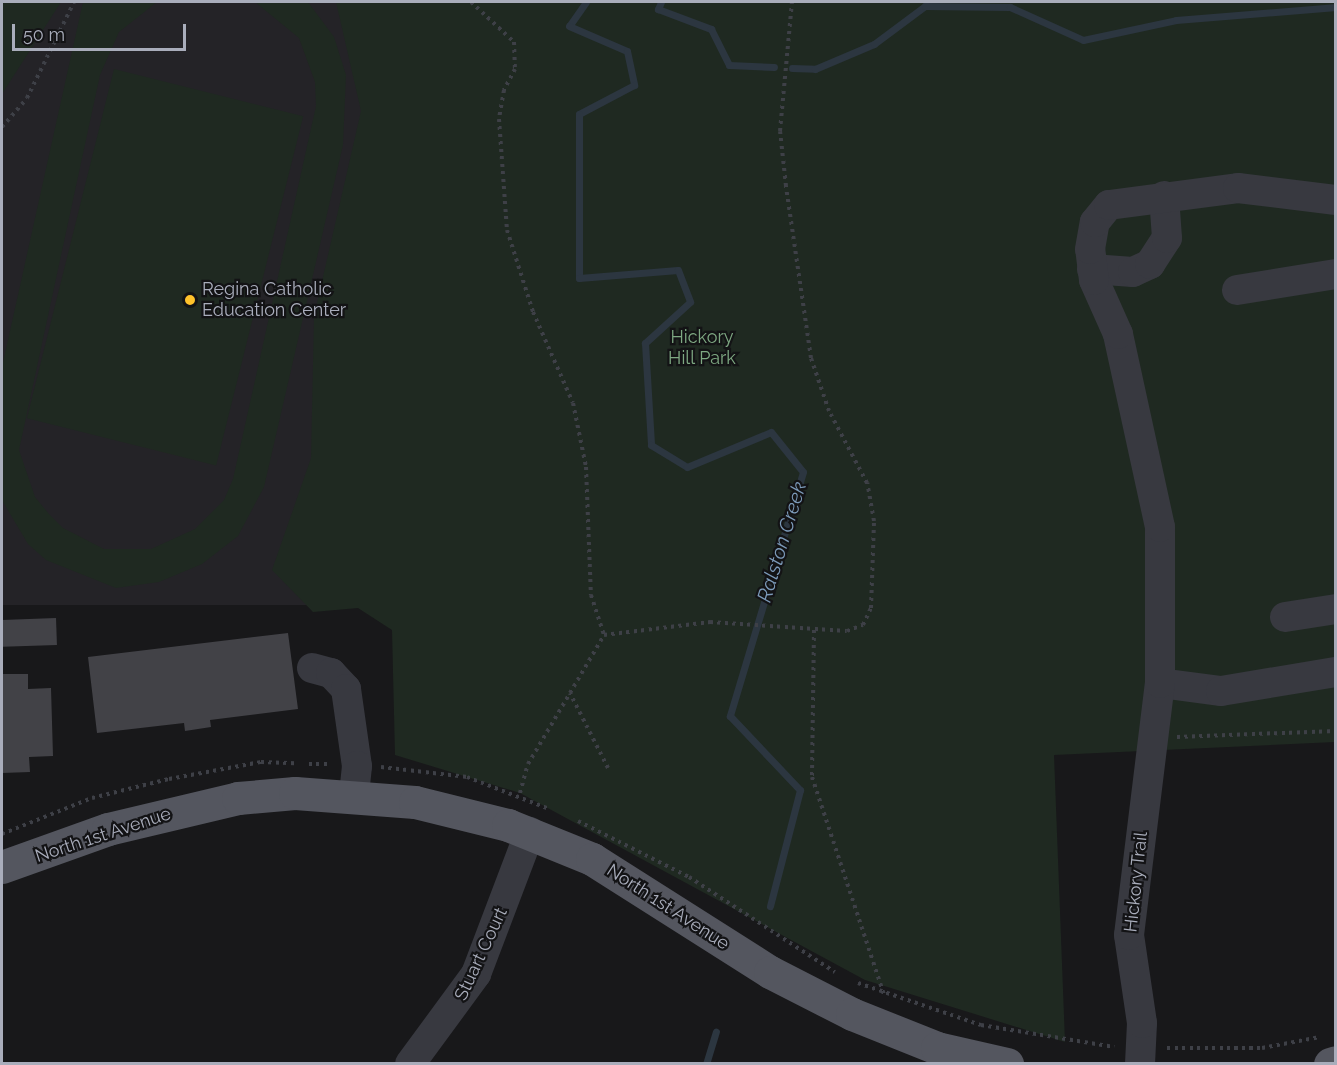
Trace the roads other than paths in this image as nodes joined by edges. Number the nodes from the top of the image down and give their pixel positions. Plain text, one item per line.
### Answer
1 (1164, 196) junction
2 (1335, 200) edge
3 (1092, 269) junction
4 (1335, 274) edge
5 (1237, 290) dead end
6 (1335, 609) edge
7 (1285, 617) dead end
8 (312, 668) dead end
9 (1335, 672) edge
10 (1160, 683) junction
11 (354, 795) junction
12 (530, 832) junction
13 (2, 867) edge
14 (1335, 1062) edge
15 (410, 1064) edge
16 (1007, 1064) edge
17 (1140, 1064) edge
18 (1330, 1064) edge

1 - 2 street
1 - 3 street
1 - 3 street
3 - 10 street, Hickory Trail
4 - 5 street
6 - 7 street
8 - 11 street
9 - 10 street
10 - 17 street, Hickory Trail
11 - 12 main road, North 1st Avenue
11 - 13 main road, North 1st Avenue
12 - 15 street, Stuart Court
12 - 16 main road, North 1st Avenue
14 - 18 main road

